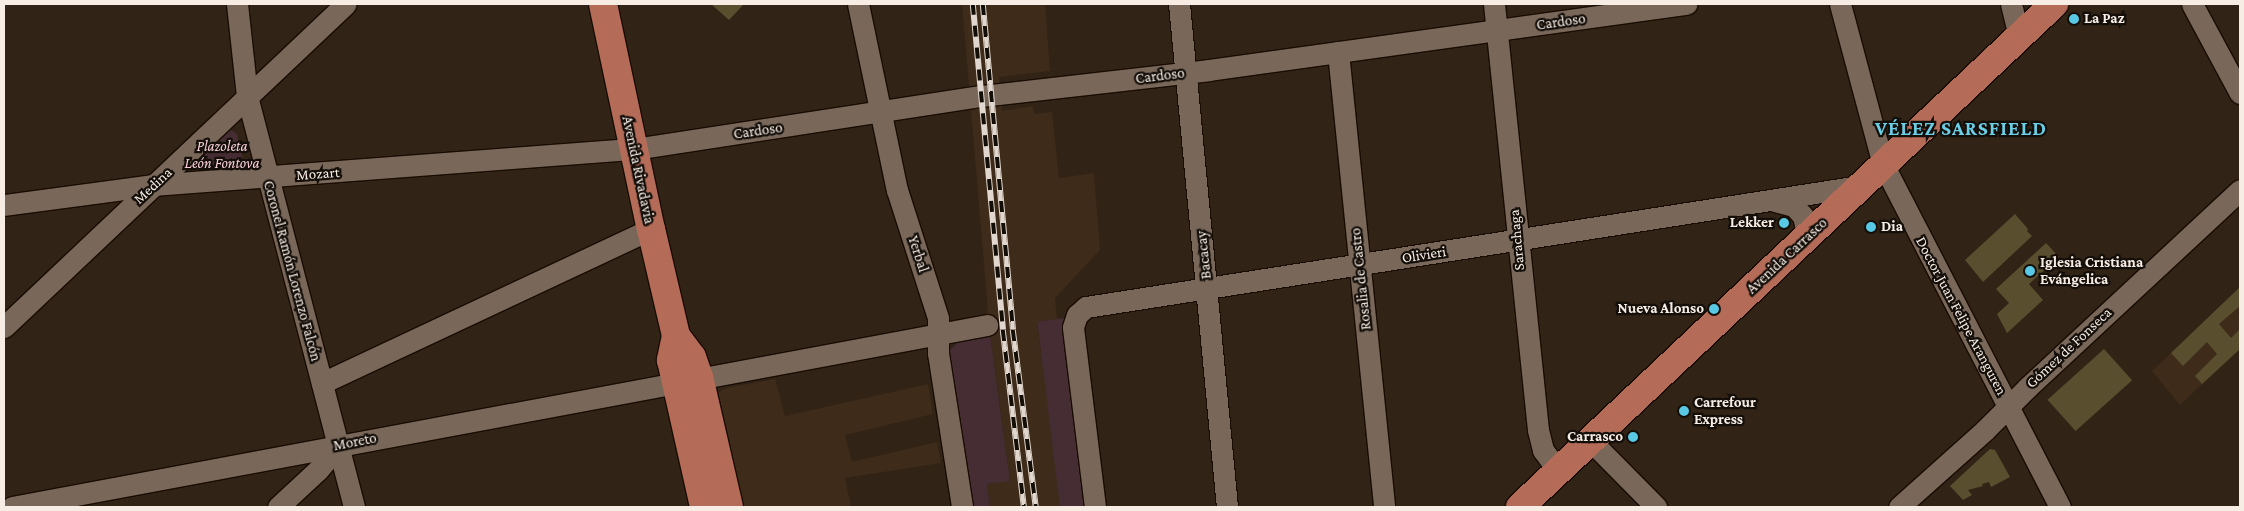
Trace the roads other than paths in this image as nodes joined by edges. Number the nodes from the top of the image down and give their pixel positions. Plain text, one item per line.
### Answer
1 (237, 4) edge
2 (345, 4) edge
3 (603, 4) edge
4 (858, 4) edge
5 (1179, 4) edge
6 (1494, 4) edge
7 (1686, 4) edge
8 (1840, 4) edge
9 (2011, 4) edge
10 (2054, 4) edge
11 (2192, 4) edge
12 (1497, 31) junction
13 (2019, 36) junction
14 (1338, 52) junction
15 (1186, 73) junction
16 (2240, 94) edge
17 (247, 96) junction
18 (881, 113) junction
19 (634, 149) junction
20 (1883, 164) junction
21 (267, 178) junction
22 (153, 185) junction
23 (1860, 186) junction
24 (2240, 190) edge
25 (1774, 202) junction
26 (4, 205) edge
27 (650, 229) junction
28 (1518, 240) junction
29 (1802, 242) junction
30 (1360, 265) junction
31 (1207, 287) junction
32 (987, 324) dead end
33 (4, 327) edge
34 (938, 333) junction
35 (686, 379) junction
36 (322, 383) junction
37 (2009, 406) junction
38 (1591, 441) junction
39 (339, 445) junction
40 (1558, 471) junction
41 (12, 507) edge
42 (278, 507) edge
43 (354, 507) edge
44 (704, 507) edge
45 (729, 507) edge
46 (962, 507) edge
47 (1095, 507) edge
48 (1227, 507) edge
49 (1384, 507) edge
50 (1520, 507) edge
51 (1656, 507) edge
52 (1899, 507) edge
53 (2060, 507) edge

1 - 17 street, Coronel Ramón Lorenzo Falcón
2 - 17 street, Medina
3 - 19 main road, Avenida Rivadavia
4 - 18 street, Yerbal
5 - 15 street, Bacacay
6 - 12 street, Sarachaga
7 - 12 street, Cardoso
8 - 20 street, Doctor Juan Felipe Aranguren
9 - 13 street
10 - 13 main road, Avenida Carrasco
11 - 16 street
12 - 14 street, Cardoso
12 - 28 street, Sarachaga
13 - 20 main road, Avenida Carrasco
14 - 15 street, Cardoso
14 - 30 street, Rosalia de Castro
15 - 18 street, Cardoso
15 - 31 street, Bacacay
17 - 21 street, Coronel Ramón Lorenzo Falcón
17 - 22 street, Medina
18 - 19 street, Cardoso
18 - 34 street, Yerbal
19 - 21 street, Mozart
19 - 27 main road, Avenida Rivadavia
20 - 23 main road, Avenida Carrasco
20 - 37 street, Doctor Juan Felipe Aranguren
21 - 22 street, Mozart
21 - 36 street, Coronel Ramón Lorenzo Falcón
22 - 26 street, Mozart
22 - 33 street, Medina
23 - 25 street, Olivieri
23 - 29 main road, Avenida Carrasco
24 - 37 street, Gómez de Fonseca
25 - 28 street, Olivieri
25 - 29 street, Olivieri
27 - 35 main road, Avenida Rivadavia
27 - 36 street
28 - 30 street, Olivieri
28 - 40 street, Sarachaga
29 - 38 main road, Avenida Carrasco
30 - 31 street, Olivieri
30 - 49 street, Rosalia de Castro
31 - 47 street, Olivieri
31 - 48 street, Bacacay
32 - 34 street
34 - 35 street
34 - 46 street, Yerbal
35 - 39 street, Moreto
35 - 44 main road, Avenida Rivadavia
35 - 45 main road, Avenida Rivadavia
36 - 39 street, Coronel Ramón Lorenzo Falcón
37 - 52 street, Gómez de Fonseca
37 - 53 street, Doctor Juan Felipe Aranguren
38 - 40 main road, Avenida Carrasco
38 - 51 street
39 - 41 street, Moreto
39 - 42 street
39 - 43 street, Coronel Ramón Lorenzo Falcón
40 - 50 main road, Avenida Carrasco

